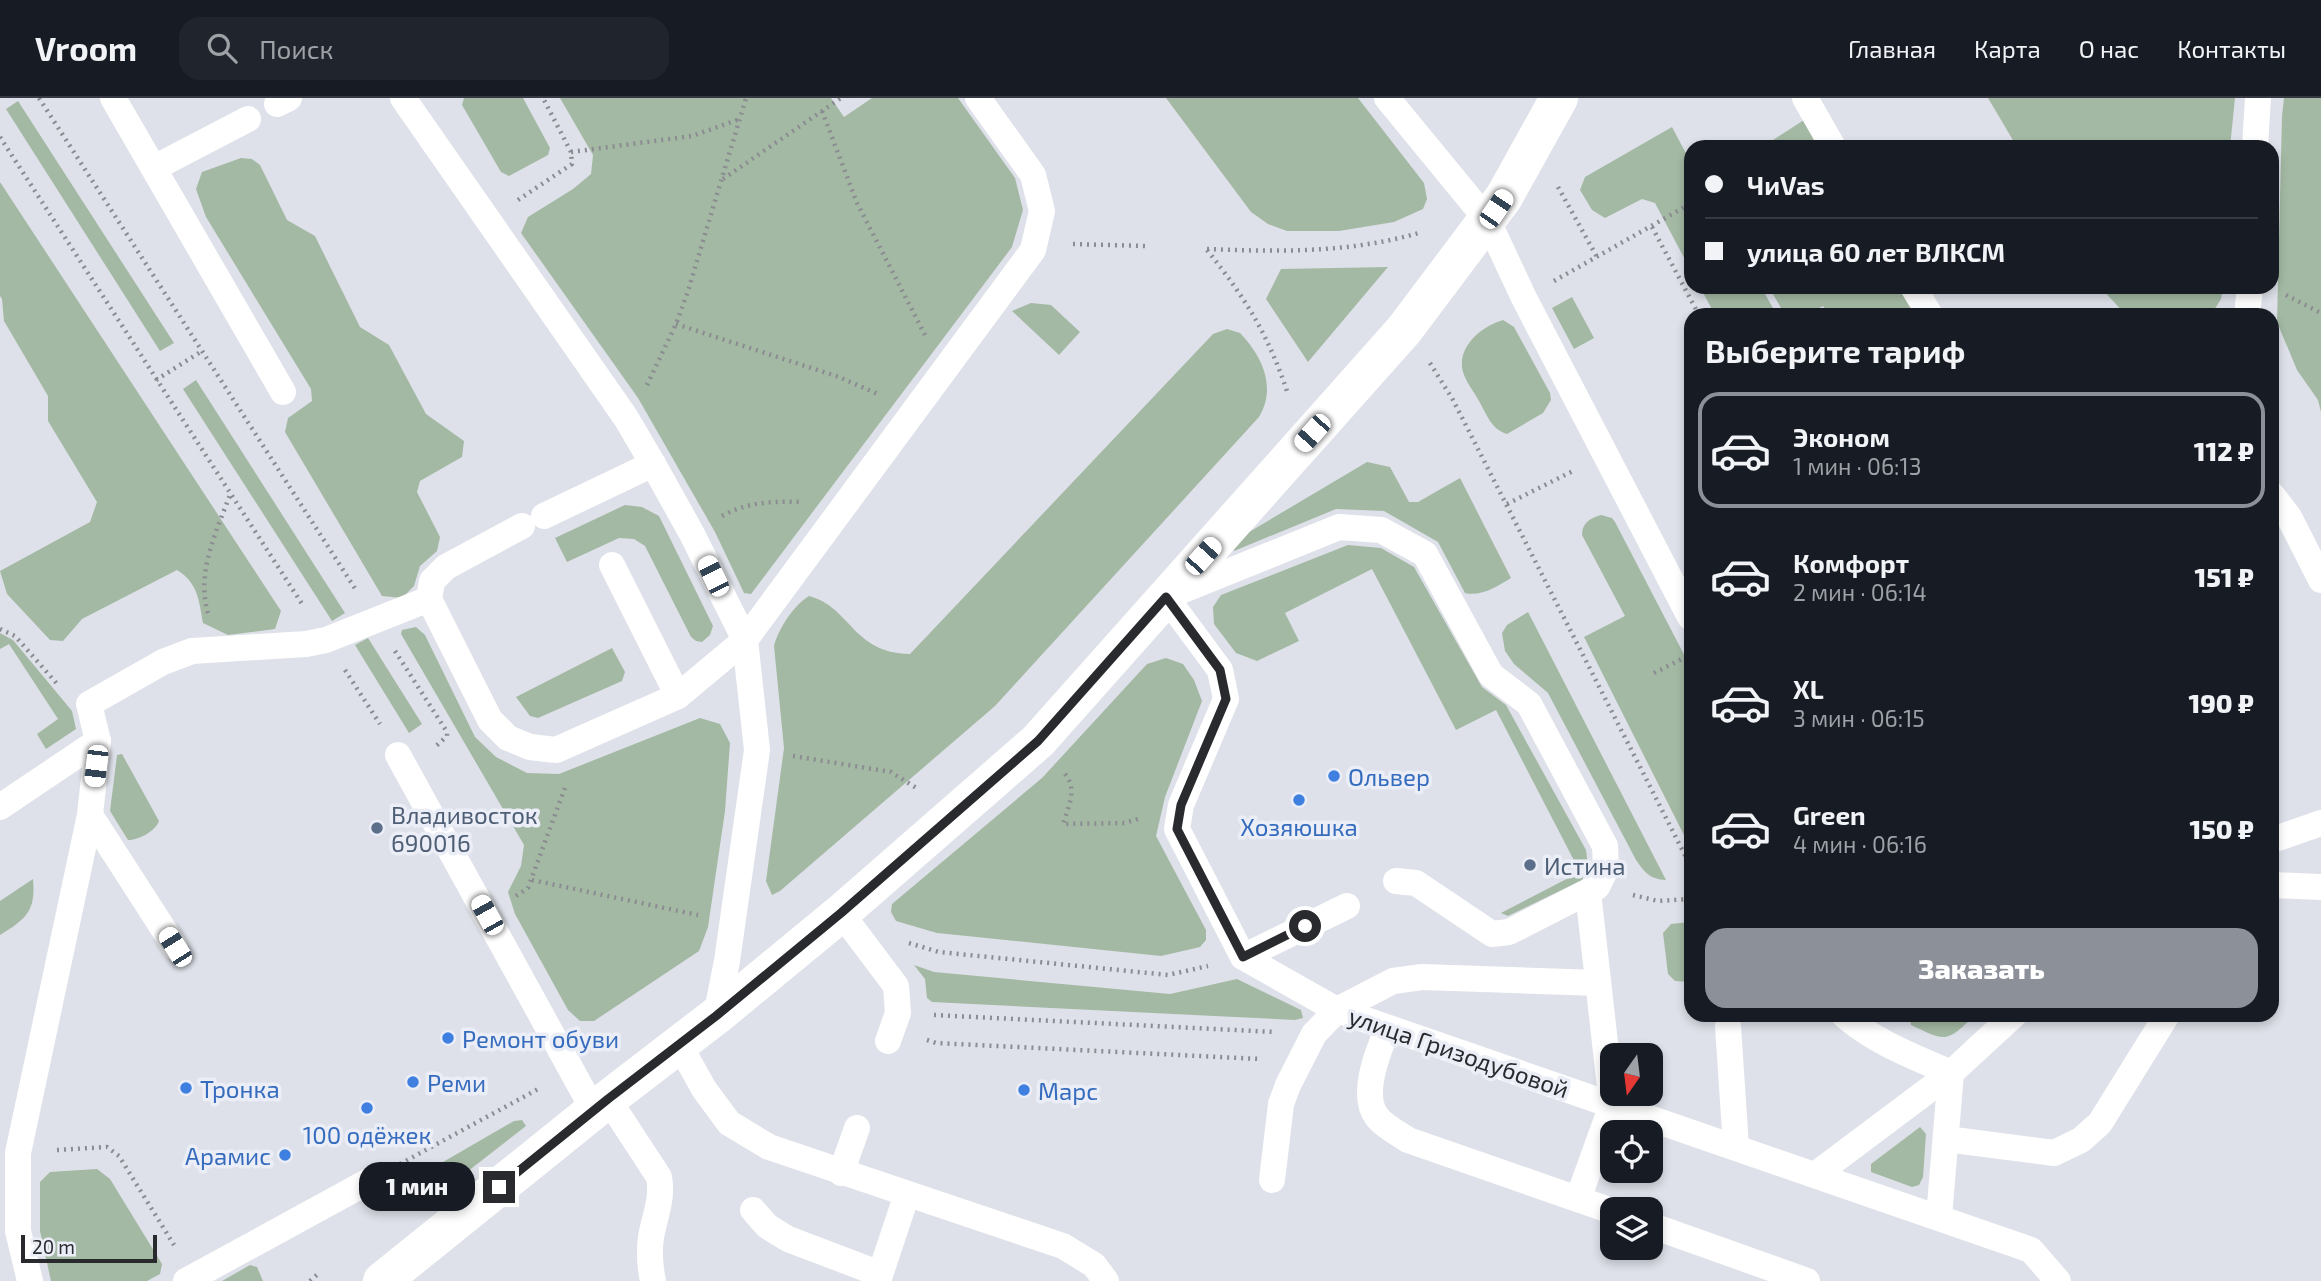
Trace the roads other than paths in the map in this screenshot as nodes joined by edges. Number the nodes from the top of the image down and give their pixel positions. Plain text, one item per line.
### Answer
1 (113, 98) edge
2 (403, 98) edge
3 (978, 98) edge
4 (1387, 98) edge
5 (1559, 98) edge
6 (1805, 98) edge
7 (2258, 98) edge
8 (248, 119) dead end
9 (1829, 140) edge
10 (2255, 140) edge
11 (154, 168) junction
12 (1488, 221) junction
13 (283, 392) dead end
14 (653, 464) junction
15 (2279, 504) edge
16 (612, 565) dead end
17 (2321, 580) edge
18 (1166, 597) junction
19 (429, 599) junction
20 (1684, 605) edge
21 (745, 640) junction
22 (678, 696) junction
23 (98, 741) junction
24 (398, 755) dead end
25 (0, 807) edge
26 (90, 815) junction
27 (2321, 822) edge
28 (2279, 837) edge
29 (1395, 881) dead end
30 (2279, 885) edge
31 (2321, 887) edge
32 (1588, 892) junction
33 (1347, 906) dead end
34 (846, 918) junction
35 (175, 947) dead end
36 (1243, 957) junction
37 (1598, 984) junction
38 (1337, 1010) junction
39 (716, 1016) junction
40 (1861, 1022) edge
41 (2006, 1022) edge
42 (2163, 1022) edge
43 (1728, 1026) dead end
44 (893, 1028) road end
45 (1388, 1028) junction
46 (1605, 1043) edge
47 (680, 1046) junction
48 (1951, 1073) junction
49 (1600, 1101) edge
50 (601, 1105) junction
51 (1612, 1106) edge
52 (1615, 1106) edge
53 (857, 1128) dead end
54 (1946, 1139) junction
55 (1736, 1147) junction
56 (841, 1173) junction
57 (1815, 1175) junction
58 (1272, 1180) dead end
59 (369, 1181) dead end
60 (907, 1194) junction
61 (1578, 1199) junction
62 (1600, 1207) edge
63 (753, 1210) dead end
64 (1939, 1217) junction
65 (1663, 1230) edge
66 (879, 1278) edge
67 (190, 1279) edge
68 (30, 1281) edge
69 (382, 1281) edge
70 (653, 1281) edge
71 (1106, 1281) edge
72 (1807, 1281) edge
73 (2059, 1281) edge

1 - 11 lane
2 - 14 lane
3 - 21 lane
4 - 12 lane
5 - 12 street
6 - 9 lane
7 - 10 lane
8 - 11 lane
11 - 13 lane
12 - 18 street
12 - 20 lane
14 - 19 lane
14 - 21 lane
15 - 17 lane
16 - 22 lane
18 - 32 lane
18 - 34 street
18 - 36 lane
19 - 22 lane
19 - 23 lane
21 - 22 lane
21 - 39 lane
23 - 25 lane
23 - 26 lane
24 - 50 lane
26 - 35 lane
26 - 68 lane
27 - 28 lane
29 - 32 lane
30 - 31 lane
32 - 37 lane
33 - 36 lane
34 - 39 street
34 - 44 lane
36 - 38 lane, улица Гризодубовой
37 - 38 lane
37 - 46 lane
38 - 45 lane, улица Гризодубовой
38 - 58 lane
39 - 47 street
40 - 48 lane
41 - 48 lane
42 - 54 lane
43 - 55 lane
45 - 49 lane, улица Гризодубовой
45 - 61 lane
47 - 50 street
47 - 56 lane
48 - 54 lane
48 - 57 lane
50 - 69 street
50 - 70 lane
51 - 61 lane
52 - 55 lane, улица Гризодубовой
53 - 56 lane
54 - 64 lane
55 - 57 lane, улица Гризодубовой
56 - 60 lane
57 - 64 lane, улица Гризодубовой
59 - 67 lane
60 - 66 lane
60 - 71 lane
61 - 62 lane
63 - 66 lane
64 - 73 lane, улица Гризодубовой
65 - 72 lane

